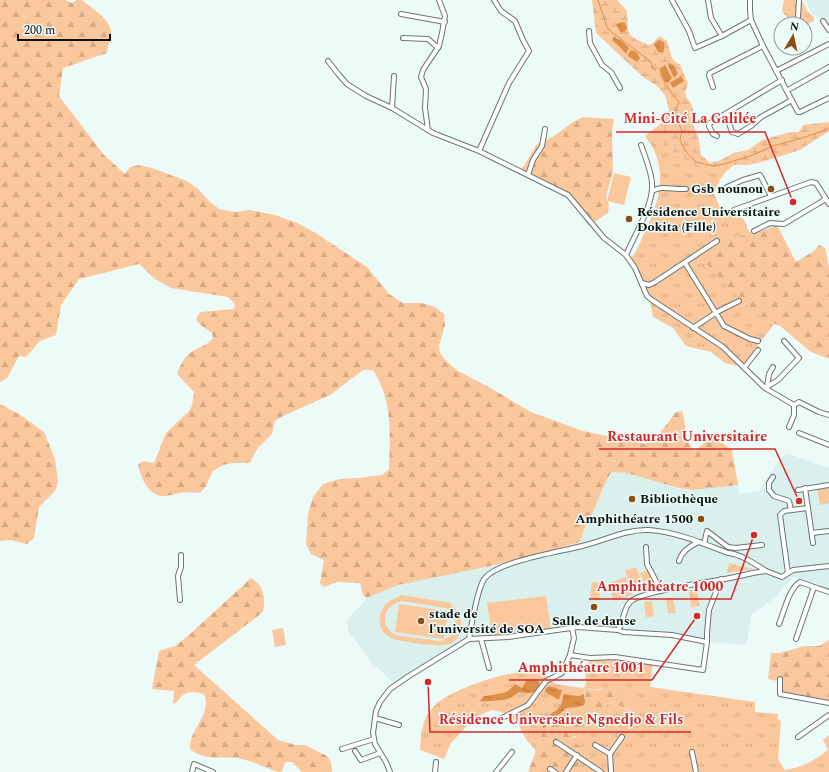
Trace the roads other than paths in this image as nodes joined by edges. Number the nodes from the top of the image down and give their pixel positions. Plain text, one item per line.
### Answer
1 (439, 0) edge
2 (494, 0) edge
3 (672, 0) edge
4 (708, 0) edge
5 (750, 0) edge
6 (799, 0) edge
7 (401, 14) dead end
8 (798, 16) edge
9 (751, 20) junction
10 (823, 21) dead end
11 (445, 22) junction
12 (829, 30) edge
13 (589, 31) dead end
14 (722, 36) junction
15 (403, 38) dead end
16 (829, 44) edge
17 (763, 46) junction
18 (438, 48) junction
19 (328, 61) dead end
20 (829, 67) edge
21 (776, 71) junction
22 (394, 76) dead end
23 (782, 80) junction
24 (713, 87) dead end
25 (620, 88) dead end
26 (788, 90) junction
27 (829, 98) edge
28 (792, 100) junction
29 (392, 108) junction
30 (728, 113) junction
31 (545, 129) dead end
32 (428, 130) junction
33 (717, 136) dead end
34 (641, 145) dead end
35 (479, 151) junction
36 (528, 175) junction
37 (727, 187) dead end
38 (686, 189) dead end
39 (652, 191) junction
40 (771, 196) junction
41 (826, 198) junction
42 (829, 204) edge
43 (734, 210) dead end
44 (754, 231) dead end
45 (717, 241) dead end
46 (626, 256) junction
47 (685, 263) junction
48 (642, 283) junction
49 (739, 301) dead end
50 (717, 312) junction
51 (692, 328) junction
52 (758, 341) dead end
53 (784, 341) dead end
54 (758, 350) dead end
55 (773, 367) dead end
56 (744, 368) junction
57 (766, 387) junction
58 (794, 405) junction
59 (829, 415) edge
60 (789, 427) dead end
61 (800, 433) dead end
62 (829, 445) edge
63 (773, 477) dead end
64 (829, 485) edge
65 (806, 488) junction
66 (798, 490) dead end
67 (808, 508) junction
68 (791, 510) junction
69 (829, 531) edge
70 (812, 533) junction
71 (699, 542) junction
72 (813, 543) dead end
73 (704, 544) junction
74 (762, 545) dead end
75 (646, 547) dead end
76 (181, 555) dead end
77 (679, 561) dead end
78 (829, 566) edge
79 (766, 572) junction
80 (788, 573) junction
81 (721, 580) junction
82 (814, 587) junction
83 (661, 591) junction
84 (829, 592) edge
85 (180, 600) dead end
86 (779, 624) dead end
87 (572, 628) junction
88 (618, 630) junction
89 (481, 639) junction
90 (796, 639) dead end
91 (469, 640) junction
92 (707, 642) junction
93 (570, 655) junction
94 (489, 668) dead end
95 (780, 679) dead end
96 (829, 703) edge
97 (829, 715) edge
98 (375, 718) junction
99 (500, 719) dead end
100 (399, 725) dead end
101 (622, 737) dead end
102 (798, 737) dead end
103 (374, 739) junction
104 (556, 742) dead end
105 (595, 745) dead end
106 (342, 749) dead end
107 (355, 752) dead end
108 (380, 752) junction
109 (512, 752) dead end
110 (692, 752) dead end
111 (610, 754) junction
112 (577, 755) junction
113 (436, 762) dead end
114 (550, 769) dead end
115 (192, 772) edge
116 (213, 772) edge
117 (390, 772) edge
118 (435, 772) edge
119 (496, 772) edge
120 (555, 772) edge
121 (566, 772) edge
122 (601, 772) edge
123 (611, 772) edge
124 (696, 772) edge

1 - 11 street
2 - 35 street
3 - 14 street
4 - 14 street
5 - 9 street
6 - 8 street
7 - 11 street
9 - 14 street
9 - 17 street
10 - 12 street
11 - 18 street
13 - 25 street
15 - 18 street
16 - 21 street
17 - 21 street
17 - 24 street
18 - 32 street
19 - 29 street
20 - 26 street
21 - 23 street
22 - 29 street
23 - 26 street
23 - 30 street
26 - 28 street
27 - 28 street
28 - 30 street
29 - 32 street
30 - 33 street
31 - 36 street
32 - 35 street
34 - 39 street
35 - 36 street
36 - 46 street
37 - 40 street
38 - 39 street
39 - 46 street
40 - 41 street
40 - 43 street
41 - 42 street
41 - 44 street
45 - 47 street
46 - 48 street
47 - 48 street
47 - 50 street
48 - 51 street
49 - 50 street
50 - 51 street
50 - 52 street
51 - 56 street
53 - 57 street
54 - 56 street
55 - 57 street
56 - 57 street
57 - 58 street
58 - 59 street
58 - 60 street
61 - 62 street
63 - 68 street
64 - 65 street
65 - 66 street
65 - 67 street
67 - 68 street
67 - 70 street
68 - 80 street
69 - 70 street
70 - 72 street
71 - 73 street
71 - 77 street
71 - 91 street
73 - 74 street
73 - 79 street
75 - 83 street
76 - 85 street
78 - 80 street
79 - 80 street
79 - 81 street
81 - 83 street
81 - 92 street
82 - 84 street
82 - 86 street
82 - 90 street
83 - 88 street
87 - 88 street
87 - 89 street
87 - 93 street
88 - 92 street
89 - 91 street
89 - 94 street
91 - 98 street
92 - 93 street
93 - 99 street
95 - 96 street
97 - 102 street
98 - 100 street
98 - 103 street
101 - 111 street
103 - 106 street
103 - 108 street
104 - 112 street
105 - 111 street
107 - 108 street
108 - 117 street
109 - 119 street
110 - 124 street
111 - 123 street
112 - 121 street
112 - 122 street
113 - 118 street
114 - 120 street
115 - 116 street

